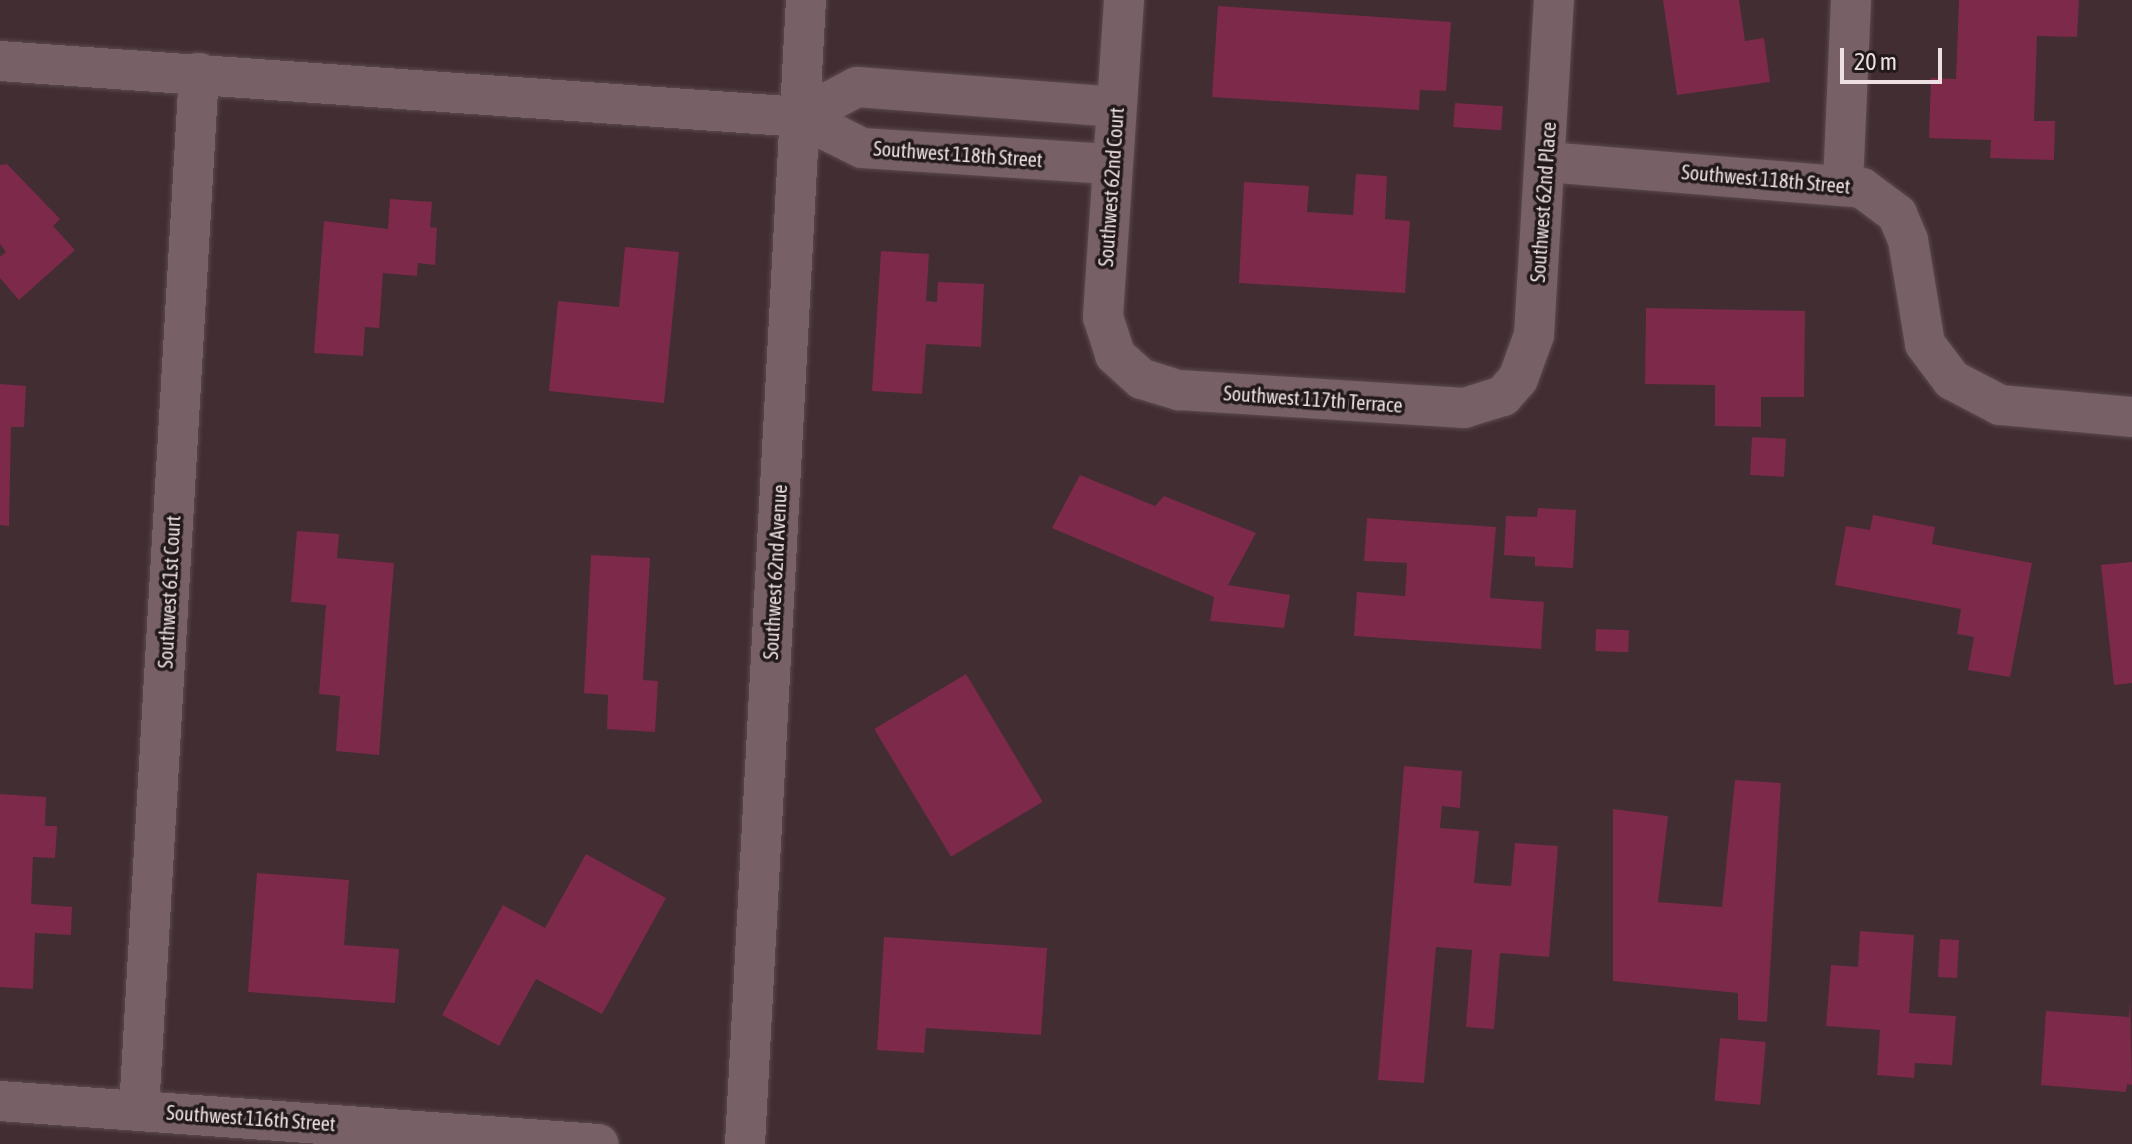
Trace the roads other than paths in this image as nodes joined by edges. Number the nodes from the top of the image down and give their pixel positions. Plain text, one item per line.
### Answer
1 (806, 0) edge
2 (1124, 0) edge
3 (1554, 0) edge
4 (1851, 0) edge
5 (0, 61) edge
6 (199, 73) junction
7 (1116, 107) junction
8 (800, 117) junction
9 (1547, 162) junction
10 (1112, 164) junction
11 (1843, 184) junction
12 (1126, 368) joint
13 (1503, 396) joint
14 (2132, 417) edge
15 (0, 1101) edge
16 (139, 1110) junction
17 (598, 1144) edge
18 (745, 1144) edge

1 - 8 street, Southwest 62nd Avenue
2 - 7 street, Southwest 62nd Court
3 - 9 street, Southwest 62nd Place
4 - 11 street
5 - 6 street
6 - 8 street
6 - 16 street, Southwest 61st Court
7 - 8 street
7 - 10 street, Southwest 62nd Court
8 - 10 street, Southwest 118th Street
8 - 18 street, Southwest 62nd Avenue
9 - 11 street, Southwest 118th Street
9 - 13 street, Southwest 62nd Place
10 - 12 street, Southwest 62nd Court
11 - 14 street, Southwest 118th Street
12 - 13 street, Southwest 117th Terrace
15 - 16 street, Southwest 116th Street
16 - 17 street, Southwest 116th Street

